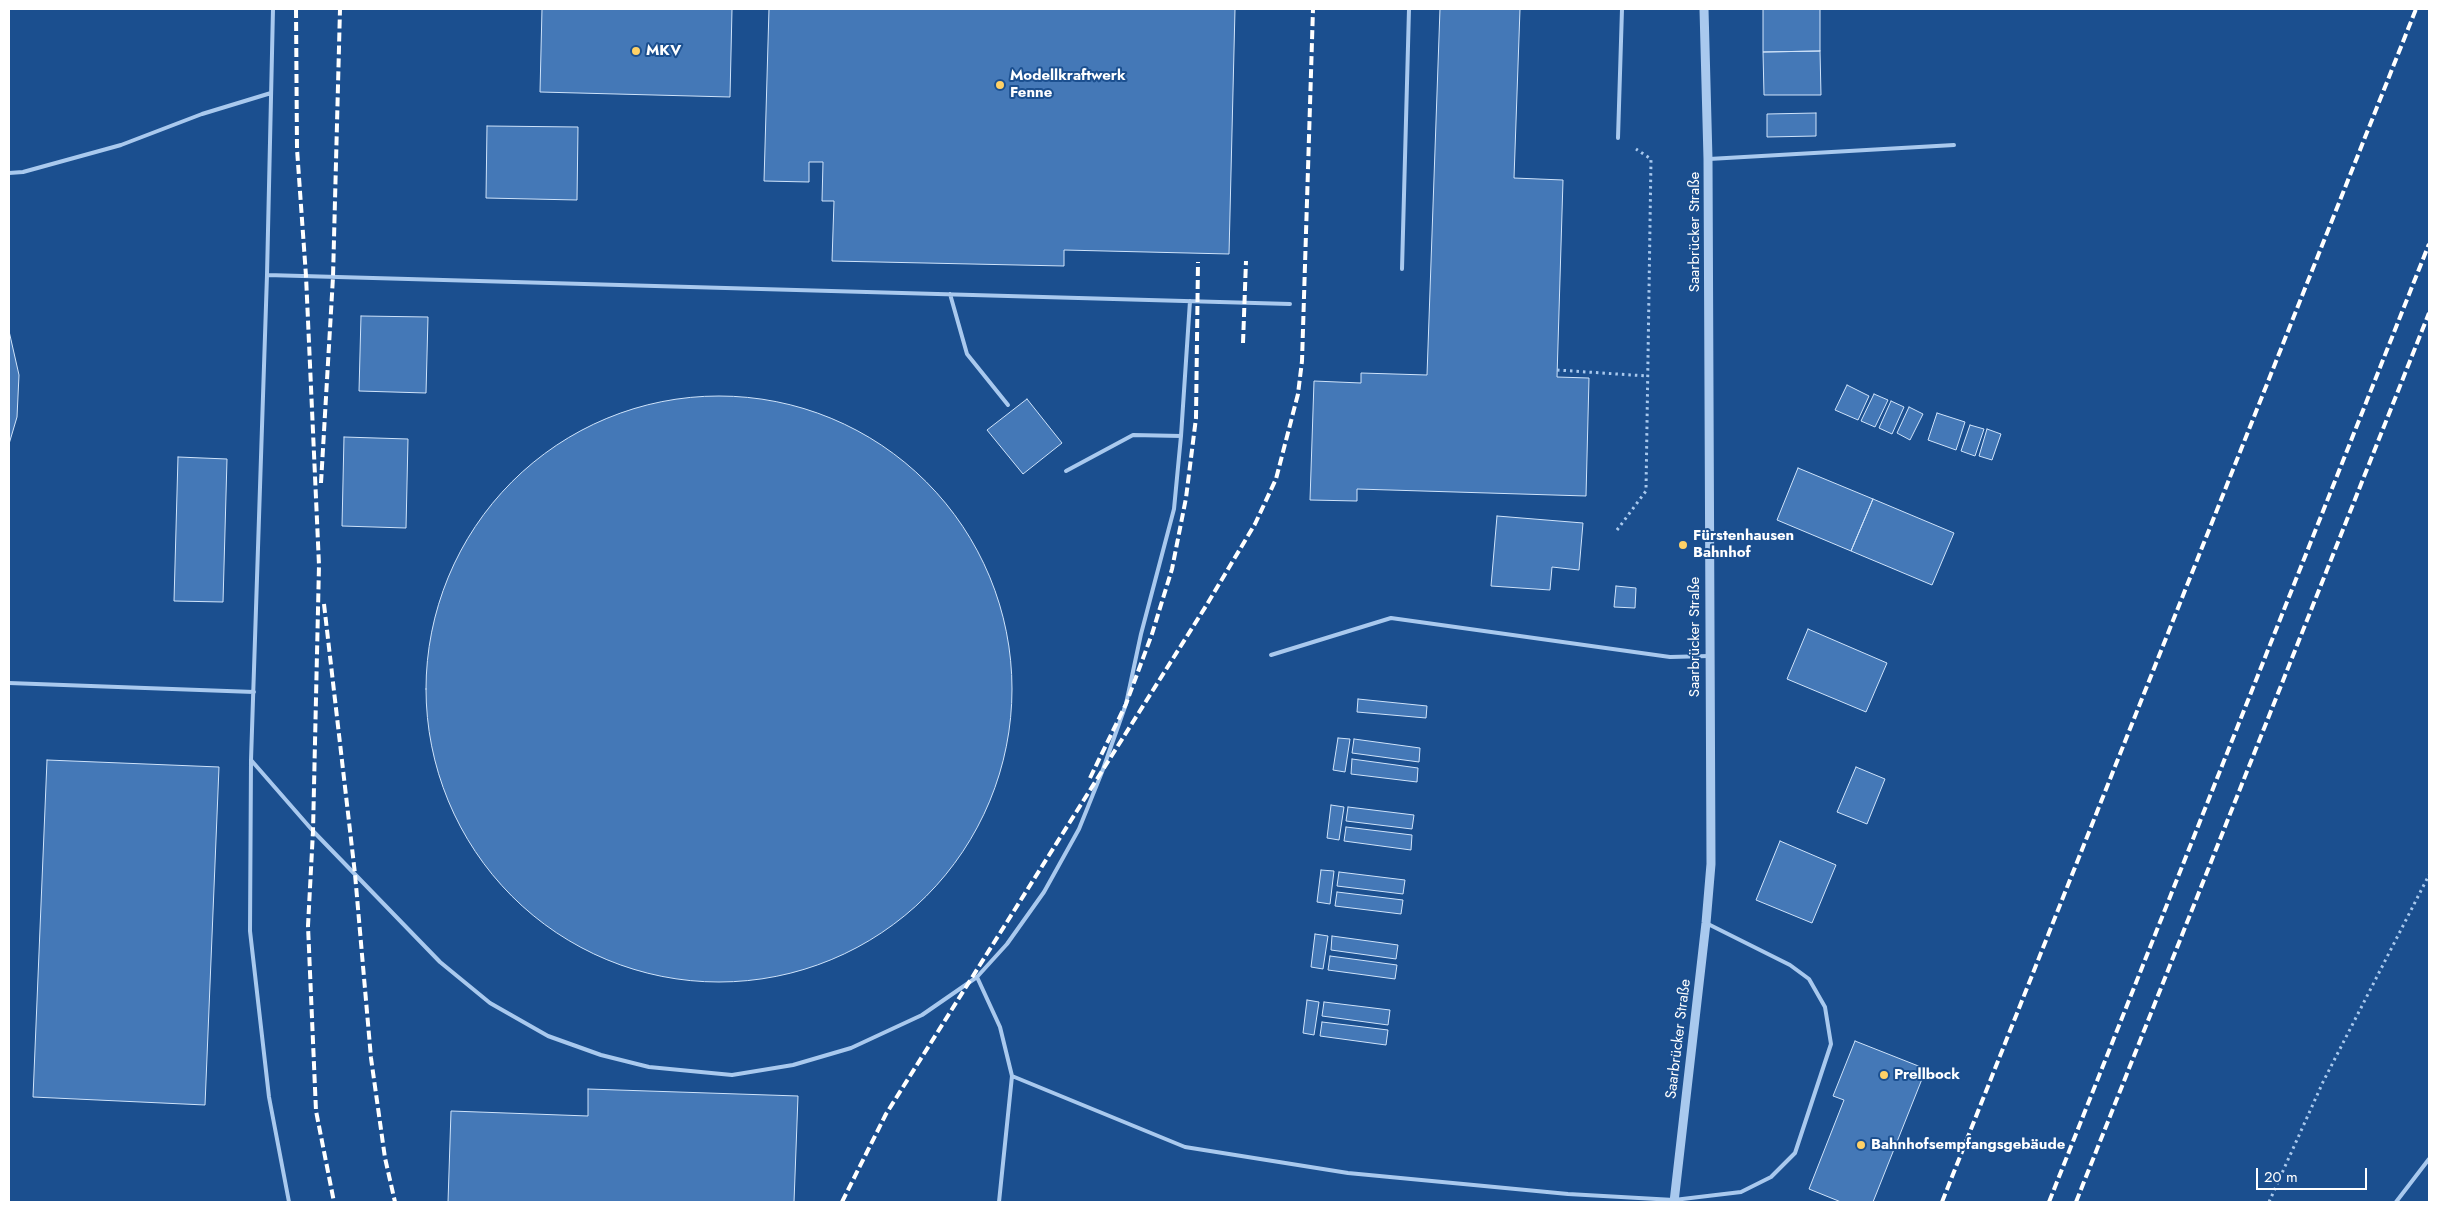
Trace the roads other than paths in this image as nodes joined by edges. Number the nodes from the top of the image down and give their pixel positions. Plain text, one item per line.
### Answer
1 (274, 9) edge
2 (1409, 9) edge
3 (1622, 9) edge
4 (1704, 9) edge
5 (271, 92) junction
6 (1618, 138) road end
7 (1954, 145) dead end
8 (1708, 159) junction
9 (9, 173) edge
10 (1402, 269) dead end
11 (267, 275) junction
12 (950, 294) junction
13 (1190, 301) junction
14 (1290, 304) dead end
15 (1008, 405) dead end
16 (1181, 436) junction
17 (1066, 470) dead end
18 (1272, 655) dead end
19 (1709, 656) junction
20 (9, 683) edge
21 (254, 692) junction
22 (251, 760) junction
23 (1706, 923) junction
24 (977, 976) junction
25 (1012, 1076) junction
26 (2429, 1159) edge
27 (1674, 1201) edge
28 (289, 1202) edge
29 (999, 1202) edge
30 (2396, 1202) edge

1 - 5 lane
2 - 10 lane
3 - 6 lane
4 - 8 street, Saarbrücker Straße
5 - 9 lane
5 - 11 lane
7 - 8 lane
8 - 19 street, Saarbrücker Straße
11 - 12 lane
11 - 21 lane
12 - 13 lane
12 - 15 lane
13 - 14 lane
13 - 16 lane
16 - 17 lane
16 - 24 lane
18 - 19 lane
19 - 23 street, Saarbrücker Straße
20 - 21 lane
21 - 22 lane
22 - 24 lane
22 - 28 lane
23 - 27 street, Saarbrücker Straße
23 - 27 lane
24 - 25 lane
25 - 27 lane
25 - 29 lane
26 - 30 lane

